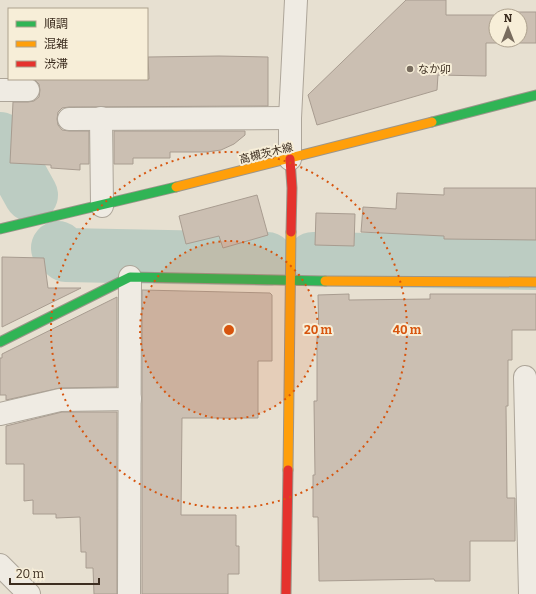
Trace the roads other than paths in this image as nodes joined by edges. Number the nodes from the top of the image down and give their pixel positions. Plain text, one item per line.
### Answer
1 (296, 0) edge
2 (0, 90) edge
3 (28, 90) dead end
4 (536, 95) edge
5 (101, 118) junction
6 (290, 118) junction
7 (69, 119) dead end
8 (290, 159) junction
9 (102, 206) junction
10 (0, 229) edge
11 (130, 277) junction
12 (290, 281) junction
13 (536, 282) edge
14 (0, 342) edge
15 (525, 376) dead end
16 (130, 399) junction
17 (0, 414) edge
18 (531, 428) edge
19 (0, 565) edge
20 (29, 594) edge
21 (129, 594) edge
22 (286, 594) edge
23 (530, 594) edge

1 - 6 street
2 - 3 street
4 - 8 street, 高槻茨木線
5 - 6 street
5 - 7 street
5 - 9 street
6 - 8 street
8 - 9 street, 高槻茨木線
8 - 12 street
9 - 10 street, 高槻茨木線
11 - 12 street
11 - 14 street
11 - 16 street
12 - 13 street
12 - 22 street
15 - 18 street
16 - 17 street
16 - 21 street
18 - 23 street
19 - 20 street

